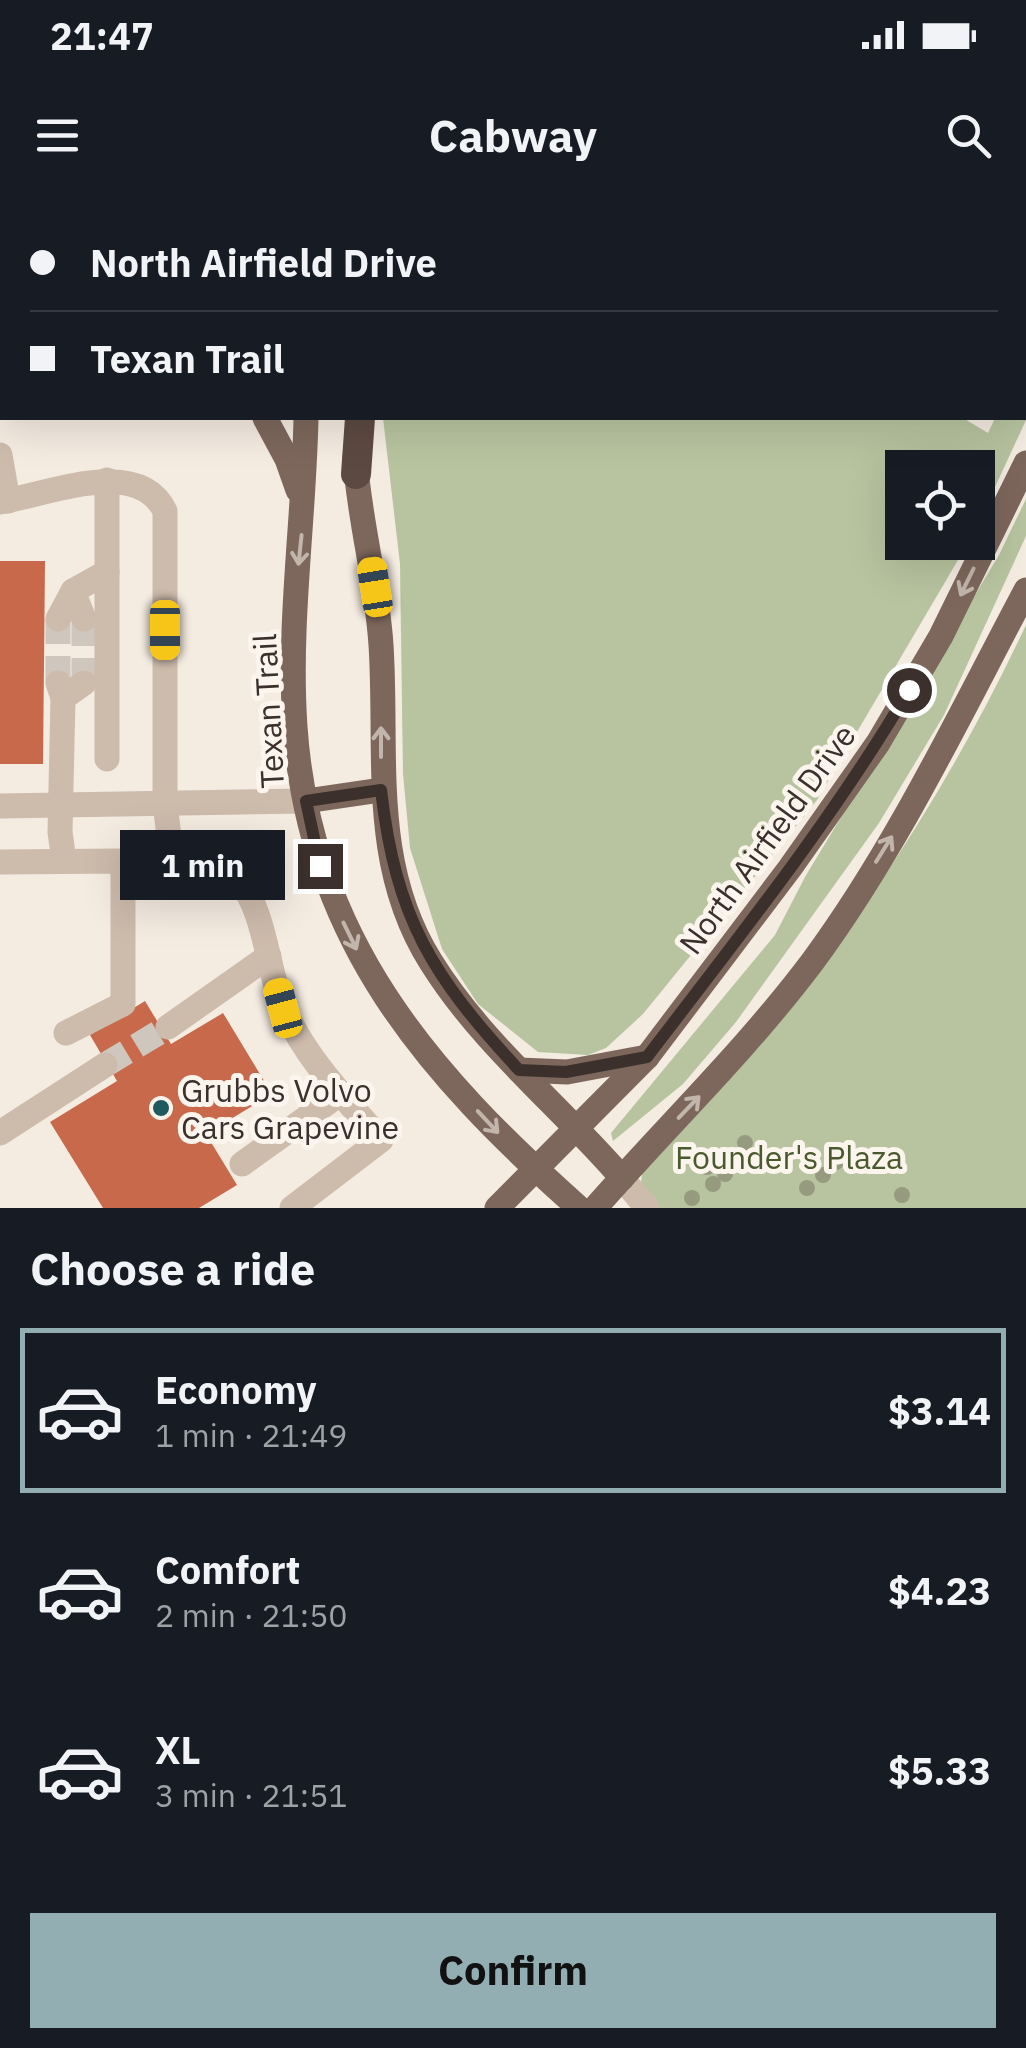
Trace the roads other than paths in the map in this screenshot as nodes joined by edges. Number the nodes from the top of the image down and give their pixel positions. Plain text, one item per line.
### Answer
1 (266, 420) edge
2 (306, 420) edge
3 (356, 420) edge
4 (0, 455) edge
5 (1026, 463) edge
6 (356, 474) joint
7 (107, 480) junction
8 (4, 501) edge
9 (304, 510) junction
10 (107, 572) junction
11 (1026, 590) edge
12 (73, 591) junction
13 (58, 618) tunnel mouth
14 (84, 619) tunnel mouth
15 (108, 698) junction
16 (108, 758) dead end
17 (381, 790) junction
18 (306, 801) junction
19 (165, 804) junction
20 (0, 806) edge
21 (61, 806) junction
22 (0, 862) edge
23 (64, 862) junction
24 (270, 956) junction
25 (168, 1027) tunnel mouth
26 (66, 1032) dead end
27 (647, 1057) junction
28 (105, 1065) tunnel mouth
29 (519, 1070) junction
30 (341, 1093) junction
31 (578, 1128) junction
32 (0, 1133) edge
33 (242, 1164) dead end
34 (538, 1172) junction
35 (622, 1178) junction
36 (292, 1208) edge
37 (497, 1208) edge
38 (579, 1208) edge
39 (595, 1208) edge
40 (647, 1208) edge

1 - 9 main road
2 - 9 main road, Texan Trail
3 - 6 highway
4 - 8 lane
5 -> 27 main road, North Airfield Drive
17 -> 6 main road
7 - 8 lane
7 - 10 lane
7 - 19 lane
9 -> 18 main road, Texan Trail
10 - 12 lane
10 - 15 lane
35 -> 11 main road
12 - 13 lane
12 - 14 lane
15 - 16 lane
15 - 21 lane
17 - 18 main road
17 - 29 main road
18 - 19 lane
18 -> 34 main road, Texan Trail
19 - 21 lane
19 - 24 lane
20 - 21 lane
21 - 23 lane
22 - 23 lane
23 - 26 lane
24 - 25 lane
24 - 30 lane
27 - 29 main road
27 - 31 main road, North Airfield Drive
28 - 32 lane
29 - 31 main road
30 - 33 lane
30 - 36 lane
31 - 34 main road, North Airfield Drive
31 - 35 main road
34 - 37 main road, North Airfield Drive
34 - 38 main road, Texan Trail
35 - 39 main road
35 - 40 lane

